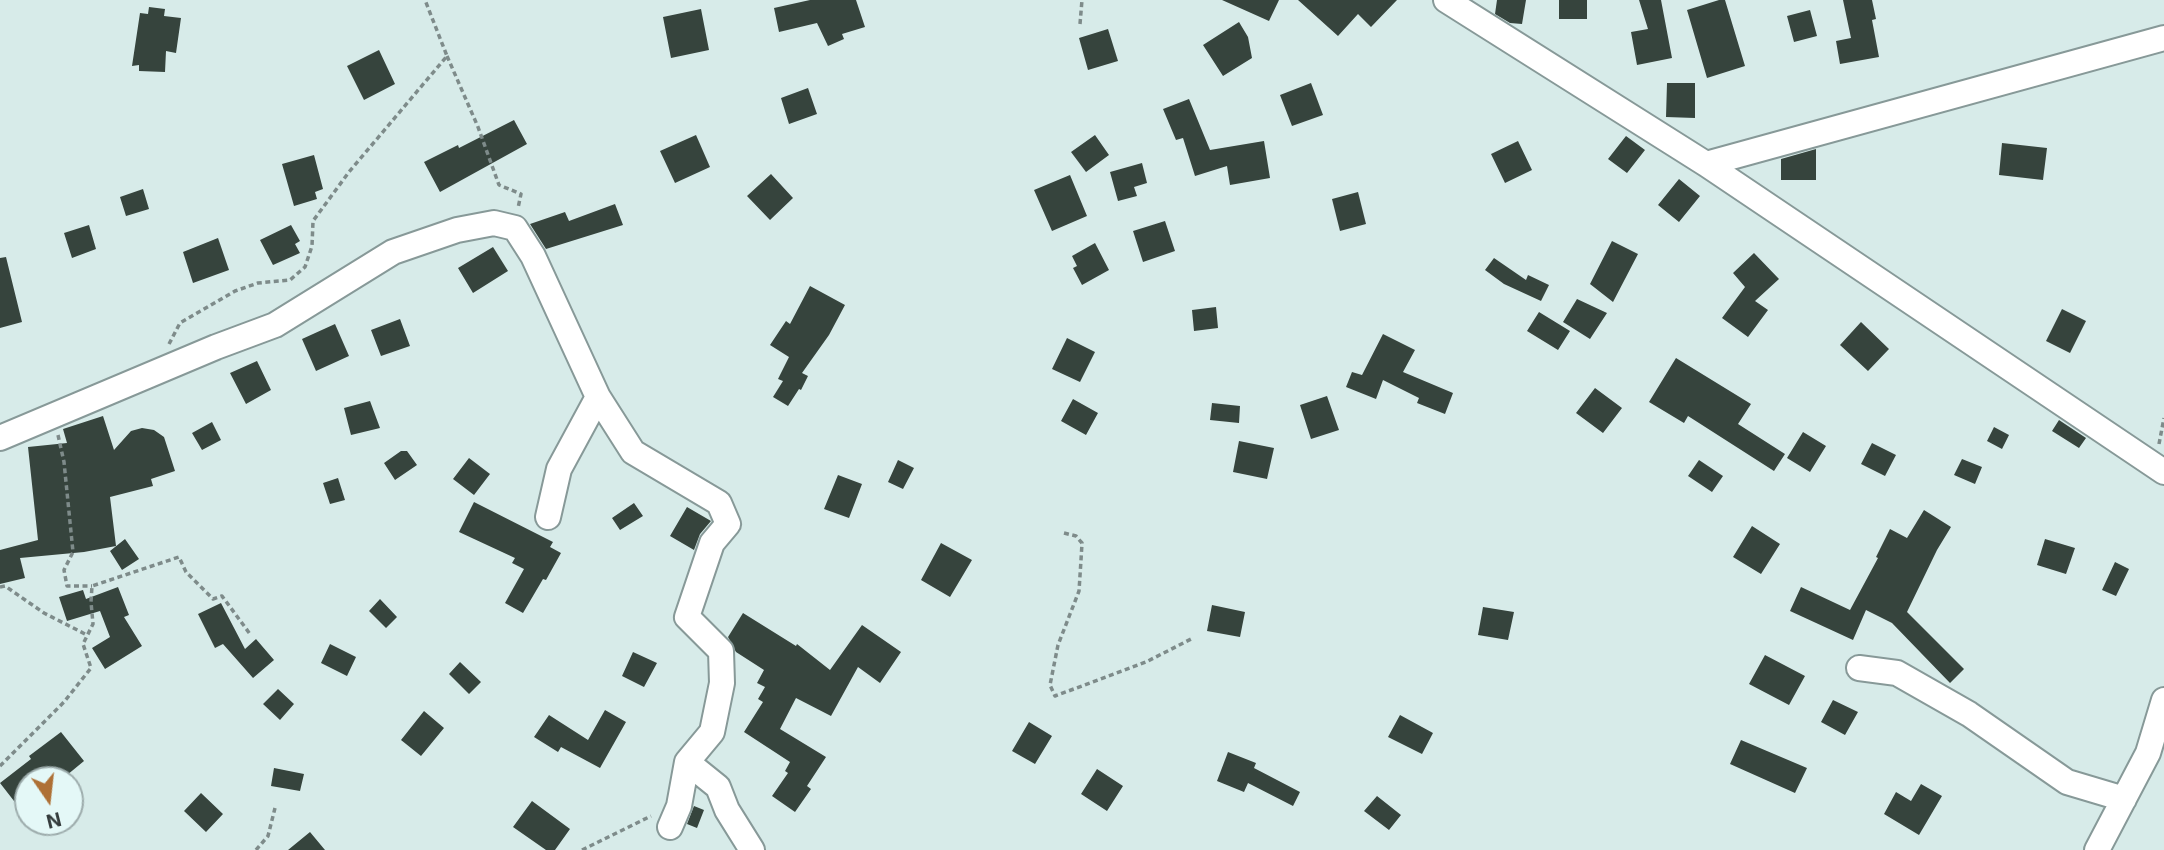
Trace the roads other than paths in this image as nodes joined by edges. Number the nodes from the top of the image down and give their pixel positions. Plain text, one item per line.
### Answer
1 (1446, 0) edge
2 (2164, 38) edge
3 (1706, 164) junction
4 (598, 397) junction
5 (0, 438) edge
6 (2164, 472) edge
7 (548, 517) dead end
8 (1859, 668) dead end
9 (2164, 700) edge
10 (687, 762) junction
11 (2123, 799) junction
12 (674, 816) road end
13 (752, 850) edge
14 (2097, 850) edge

1 - 3 street
2 - 3 street
3 - 6 street
4 - 5 street
4 - 7 street
4 - 10 street
8 - 11 street
9 - 11 street
10 - 12 street
10 - 13 street
11 - 14 street

